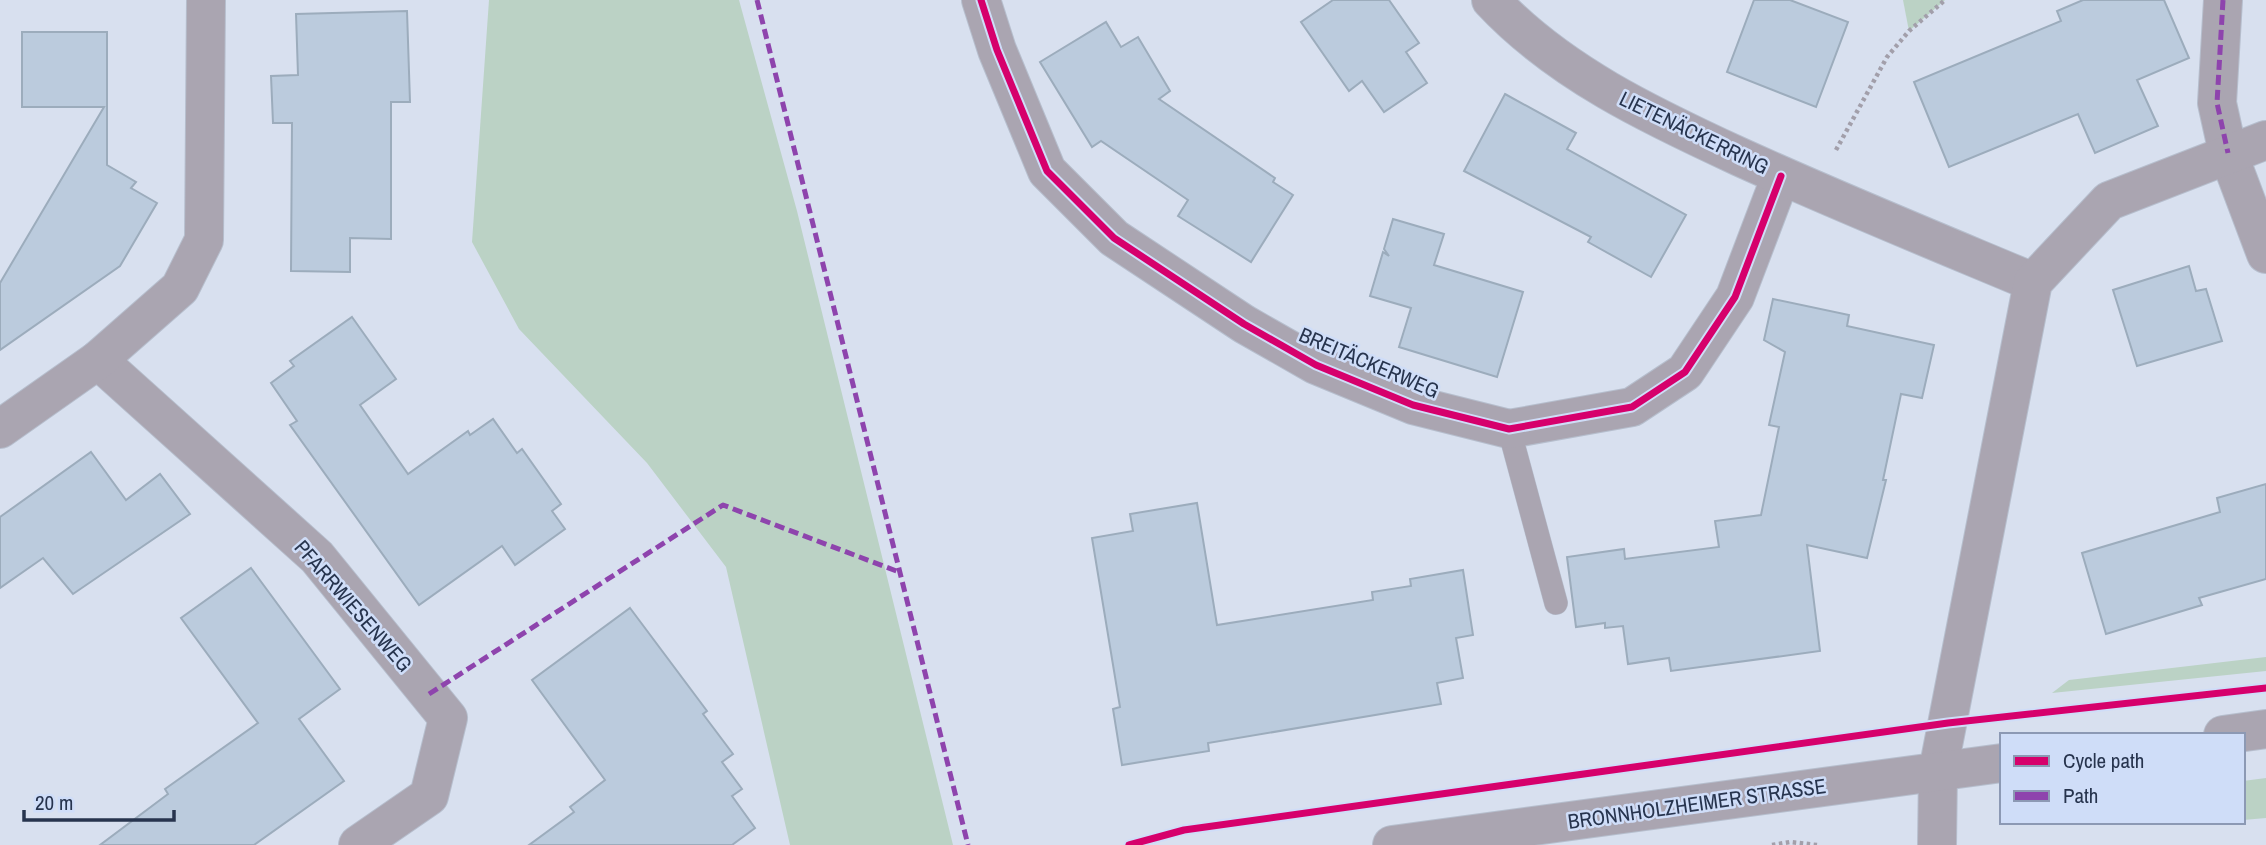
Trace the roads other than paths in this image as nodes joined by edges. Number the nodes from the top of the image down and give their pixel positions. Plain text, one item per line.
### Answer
1 (206, 0) edge
2 (981, 0) edge
3 (1490, 0) edge
4 (2223, 0) edge
5 (2266, 140) edge
6 (2228, 153) junction
7 (1797, 183) junction
8 (2266, 254) edge
9 (2033, 282) junction
10 (98, 360) junction
11 (0, 429) edge
12 (1509, 429) junction
13 (1556, 603) dead end
14 (2266, 729) edge
15 (2237, 733) edge
16 (2000, 762) edge
17 (1938, 771) junction
18 (358, 845) edge
19 (1392, 845) edge
20 (1937, 845) edge

1 - 10 street
2 - 12 street, BREITÄCKERWEG
3 - 7 street, LIETENÄCKERRING
4 - 6 street
5 - 6 street
6 - 8 street
6 - 9 street
7 - 9 street, LIETENÄCKERRING
7 - 12 street, BREITÄCKERWEG
9 - 17 street
10 - 11 street
10 - 18 street, PFARRWIESENWEG
12 - 13 lane
14 - 15 street
16 - 17 street, BRONNHOLZHEIMER STRASSE
17 - 19 street, BRONNHOLZHEIMER STRASSE
17 - 20 street

